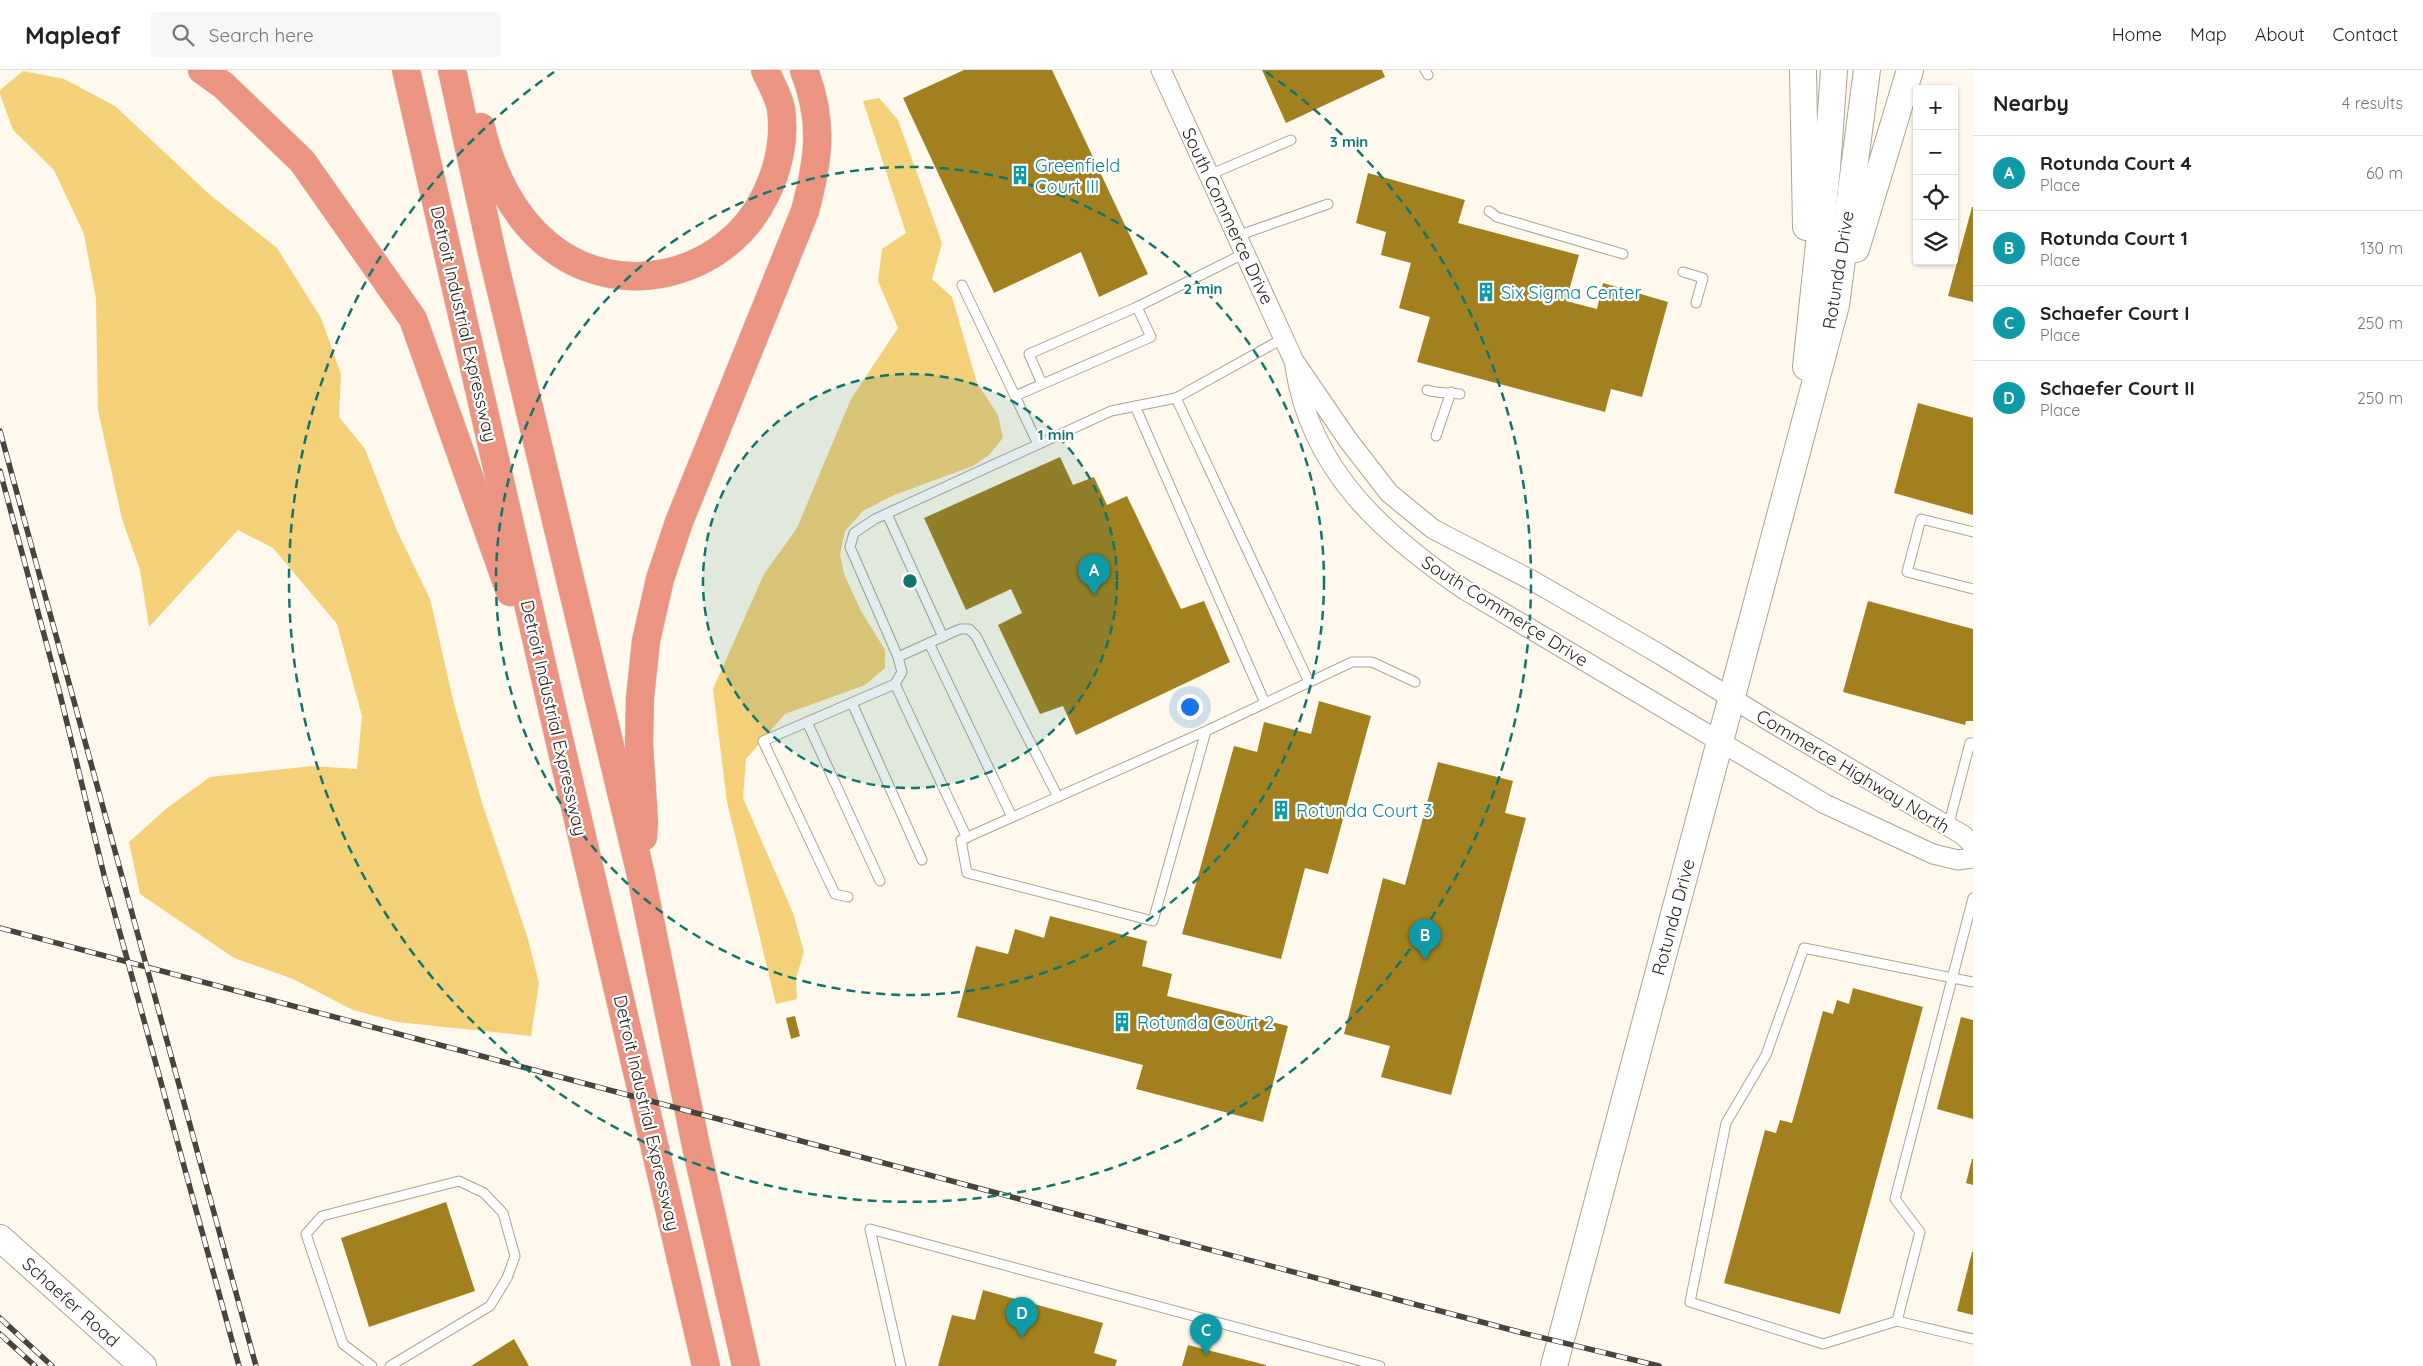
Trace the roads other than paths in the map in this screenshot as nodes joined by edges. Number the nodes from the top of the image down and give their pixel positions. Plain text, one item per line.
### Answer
1 (202, 70) edge
2 (406, 70) edge
3 (452, 70) edge
4 (461, 70) edge
5 (765, 70) edge
6 (804, 70) edge
7 (1161, 70) edge
8 (1803, 70) edge
9 (1834, 70) edge
10 (1867, 70) edge
11 (1910, 70) edge
12 (1291, 140) dead end
13 (1209, 175) junction
14 (1328, 204) dead end
15 (1489, 212) dead end
16 (1241, 245) junction
17 (1623, 254) dead end
18 (1683, 272) dead end
19 (962, 285) dead end
20 (1696, 303) dead end
21 (1137, 307) junction
22 (1284, 338) junction
23 (1808, 353) junction
24 (1294, 361) junction
25 (1042, 384) junction
26 (1427, 390) dead end
27 (1015, 396) junction
28 (1176, 398) junction
29 (1135, 406) junction
30 (1436, 436) dead end
31 (1038, 444) junction
32 (1793, 467) junction
33 (888, 514) junction
34 (1973, 532) edge
35 (1973, 589) edge
36 (943, 637) junction
37 (929, 643) junction
38 (898, 657) junction
39 (1308, 682) junction
40 (1415, 682) dead end
41 (894, 684) junction
42 (1731, 698) junction
43 (852, 702) junction
44 (1265, 703) junction
45 (554, 717) junction
46 (807, 722) junction
47 (1206, 731) junction
48 (1720, 741) junction
49 (1973, 743) edge
50 (1058, 797) junction
51 (1012, 818) junction
52 (1948, 826) junction
53 (967, 838) junction
54 (1973, 845) edge
55 (1973, 858) edge
56 (922, 860) dead end
57 (640, 871) junction
58 (880, 881) dead end
59 (848, 897) dead end
60 (1973, 898) edge
61 (1953, 977) junction
62 (1973, 982) edge
63 (0, 1238) edge
64 (1897, 1321) junction
65 (1973, 1339) edge
66 (143, 1366) edge
67 (372, 1366) edge
68 (390, 1366) edge
69 (706, 1366) edge
70 (746, 1366) edge
71 (901, 1366) edge
72 (1380, 1366) edge
73 (1554, 1366) edge

1 - 45 highway
2 - 45 highway, Detroit Industrial Expressway
3 - 57 highway
4 - 5 highway
6 - 57 highway
7 - 13 street, South Commerce Drive
8 - 23 main road
9 - 23 main road, Rotunda Drive
10 - 32 main road, Rotunda Drive
11 - 32 main road
12 - 13 lane
13 - 16 street, South Commerce Drive
14 - 16 lane
15 - 17 lane
16 - 21 lane
16 - 22 street, South Commerce Drive
18 - 20 lane
19 - 27 lane
21 - 25 lane
21 - 25 lane
22 - 24 street, South Commerce Drive
22 - 28 lane
23 - 32 main road, Rotunda Drive
24 - 42 street, South Commerce Drive
24 - 48 street, South Commerce Drive
25 - 27 lane
26 - 30 lane
27 - 31 lane
28 - 29 lane
28 - 39 lane
29 - 31 lane
29 - 44 lane
31 - 33 lane
32 - 42 main road, Rotunda Drive
33 - 36 lane
33 - 38 lane
34 - 35 lane
36 - 37 lane
36 - 50 lane
37 - 38 lane
37 - 51 lane
38 - 41 lane
39 - 40 lane
39 - 44 lane
41 - 43 lane
41 - 53 lane
42 - 48 main road, Rotunda Drive
42 - 52 street, Commerce Highway North
43 - 46 lane
43 - 56 lane
44 - 47 lane
45 - 69 highway, Detroit Industrial Expressway
46 - 58 lane
46 - 59 lane
47 - 50 lane
47 - 53 lane
48 - 55 street, Commerce Highway North
48 - 73 main road, Rotunda Drive
49 - 52 lane
50 - 51 lane
51 - 53 lane
52 - 54 street, Commerce Highway North
57 - 70 highway
60 - 61 lane
61 - 62 lane
61 - 64 lane
61 - 64 lane
63 - 66 main road, Schaefer Road
64 - 65 lane
67 - 68 lane
71 - 72 lane

